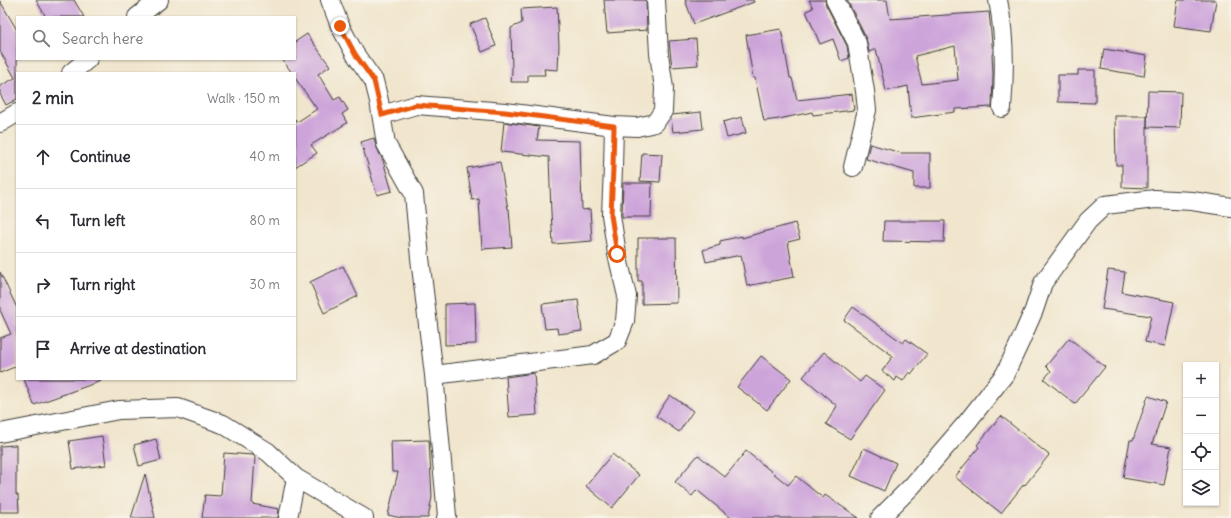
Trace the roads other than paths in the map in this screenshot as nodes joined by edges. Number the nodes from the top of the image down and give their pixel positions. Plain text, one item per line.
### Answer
1 (160, 0) edge
2 (330, 0) edge
3 (656, 0) edge
4 (835, 0) edge
5 (998, 0) edge
6 (138, 16) edge
7 (87, 60) edge
8 (72, 72) edge
9 (1002, 108) dead end
10 (16, 114) edge
11 (382, 115) junction
12 (0, 123) edge
13 (614, 126) junction
14 (853, 167) dead end
15 (1231, 207) edge
16 (434, 375) junction
17 (0, 433) edge
18 (296, 478) junction
19 (288, 518) edge
20 (364, 518) edge
21 (446, 518) edge
22 (880, 518) edge

1 - 6 street
2 - 11 street
3 - 13 street
4 - 14 street
5 - 9 street
7 - 8 street
10 - 12 street
11 - 13 street
11 - 16 street
13 - 16 street
15 - 22 street
16 - 21 street
17 - 18 street
18 - 19 street
18 - 20 street

